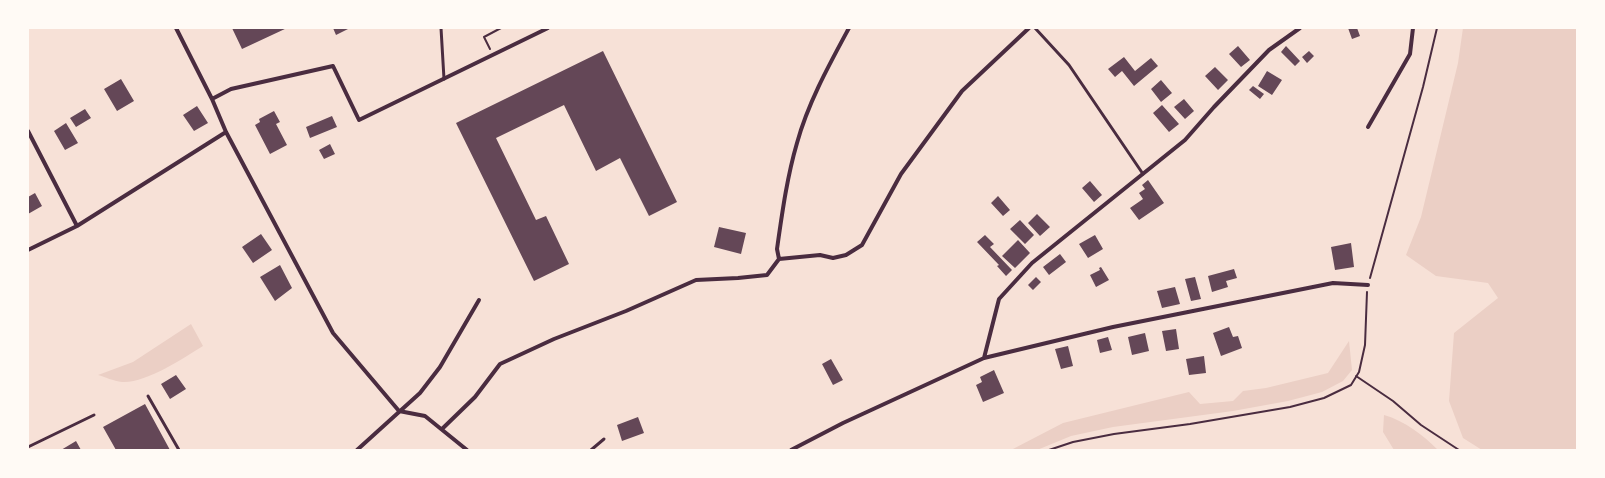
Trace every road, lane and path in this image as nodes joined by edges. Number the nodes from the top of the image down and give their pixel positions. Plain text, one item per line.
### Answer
1 (176, 28) edge
2 (441, 28) edge
3 (501, 28) edge
4 (548, 28) edge
5 (848, 28) edge
6 (1029, 28) edge
7 (1035, 28) edge
8 (1300, 28) edge
9 (1413, 28) edge
10 (1437, 28) edge
11 (492, 55) junction
12 (444, 79) junction
13 (212, 99) junction
14 (1368, 127) dead end
15 (28, 131) edge
16 (226, 132) junction
17 (1143, 174) junction
18 (77, 226) junction
19 (28, 250) edge
20 (779, 259) junction
21 (1368, 285) junction
22 (479, 300) dead end
23 (984, 358) junction
24 (1356, 376) junction
25 (148, 396) dead end
26 (399, 411) junction
27 (94, 415) dead end
28 (442, 429) junction
29 (604, 439) dead end
30 (28, 447) edge
31 (179, 450) edge
32 (357, 450) edge
33 (467, 450) edge
34 (591, 450) edge
35 (791, 450) edge
36 (1049, 450) edge
37 (1459, 450) edge

1 - 13 street
2 - 12 lane
3 - 11 path
4 - 11 street
5 - 20 street
6 - 20 street
7 - 17 lane
8 - 17 street
9 - 14 street
10 - 21 path
11 - 12 street
12 - 13 street
13 - 16 street
15 - 18 street
16 - 18 street
16 - 26 street
17 - 23 street
18 - 19 street
20 - 28 street
21 - 23 street
21 - 24 path
22 - 26 street
23 - 35 street
24 - 36 path
24 - 37 path
25 - 31 lane
26 - 28 street
26 - 32 street
27 - 30 lane
28 - 33 street
29 - 34 lane

